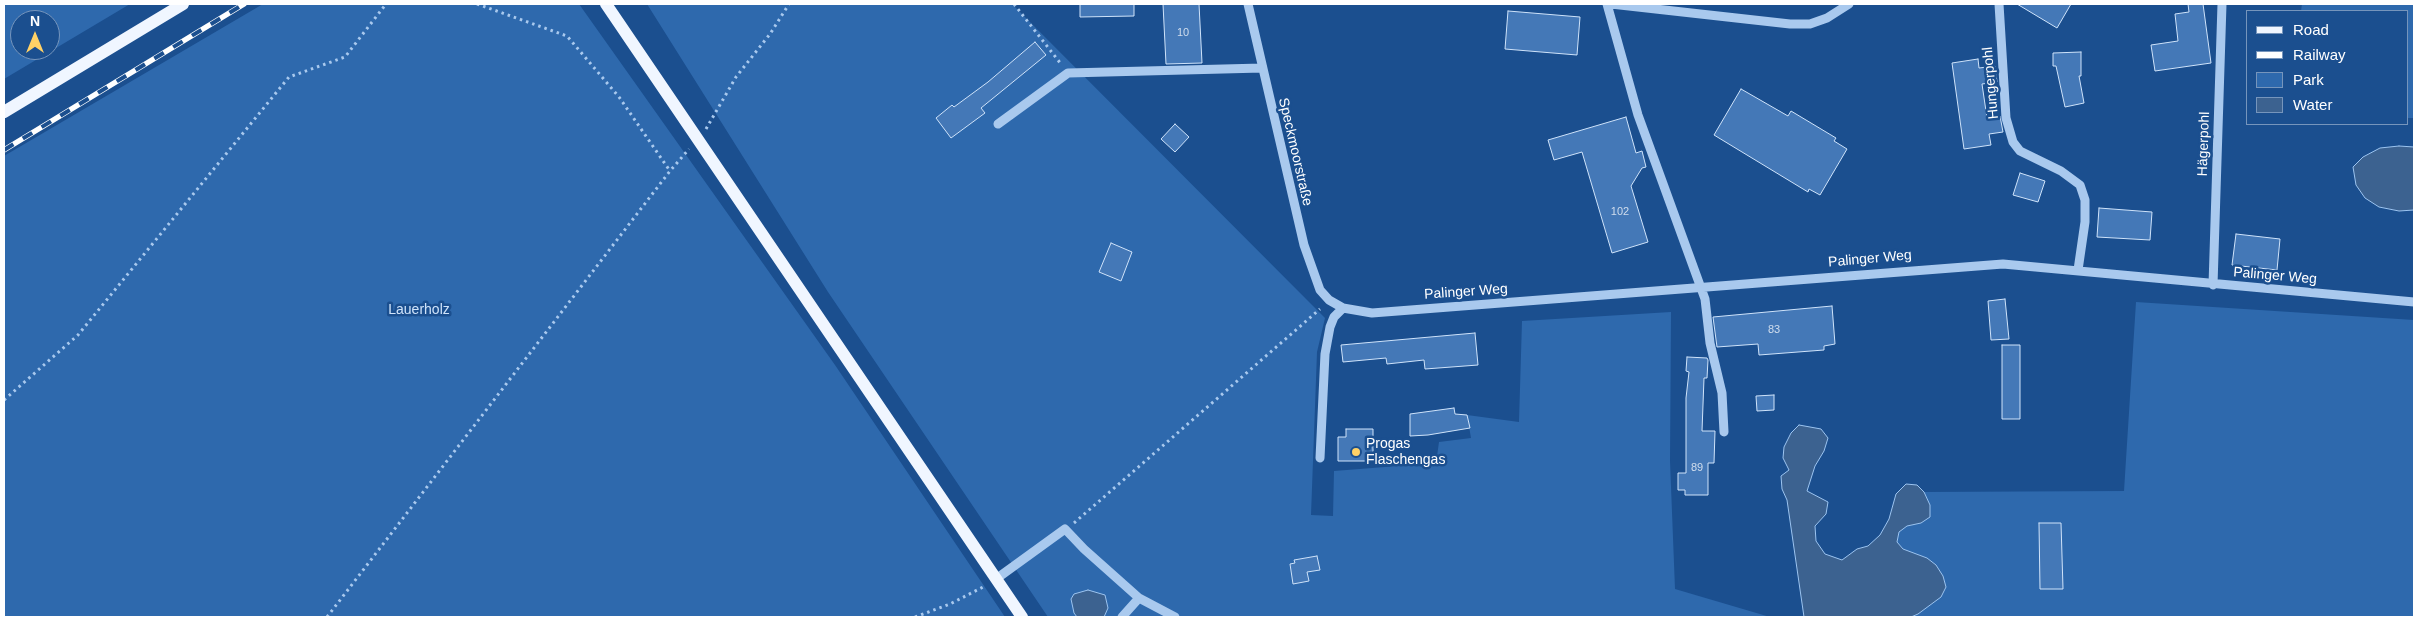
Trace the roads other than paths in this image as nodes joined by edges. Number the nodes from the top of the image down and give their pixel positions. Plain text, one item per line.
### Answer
1 (183, 4) edge
2 (606, 4) edge
3 (1248, 4) edge
4 (1609, 4) edge
5 (1849, 4) edge
6 (1999, 4) edge
7 (2222, 4) edge
8 (1262, 68) junction
9 (4, 112) edge
10 (998, 124) dead end
11 (2078, 270) junction
12 (2213, 285) junction
13 (1699, 287) junction
14 (1329, 300) joint
15 (2414, 302) edge
16 (1343, 308) junction
17 (1724, 432) dead end
18 (1320, 458) dead end
19 (996, 579) junction
20 (1139, 598) junction
21 (1022, 617) edge
22 (1122, 617) edge
23 (1174, 617) edge

1 - 9 main road
2 - 19 main road
3 - 8 street, Speckmoorstraße
4 - 5 street
4 - 13 street
6 - 11 street, Hungerpohl
7 - 12 street, Hägerpohl
8 - 10 street
8 - 14 street, Speckmoorstraße
11 - 12 street, Palinger Weg
11 - 13 street, Palinger Weg
12 - 15 street, Palinger Weg
13 - 16 street, Palinger Weg
13 - 17 street
14 - 16 street, Palinger Weg
16 - 18 street
19 - 20 street
19 - 21 main road
20 - 22 street
20 - 23 street

